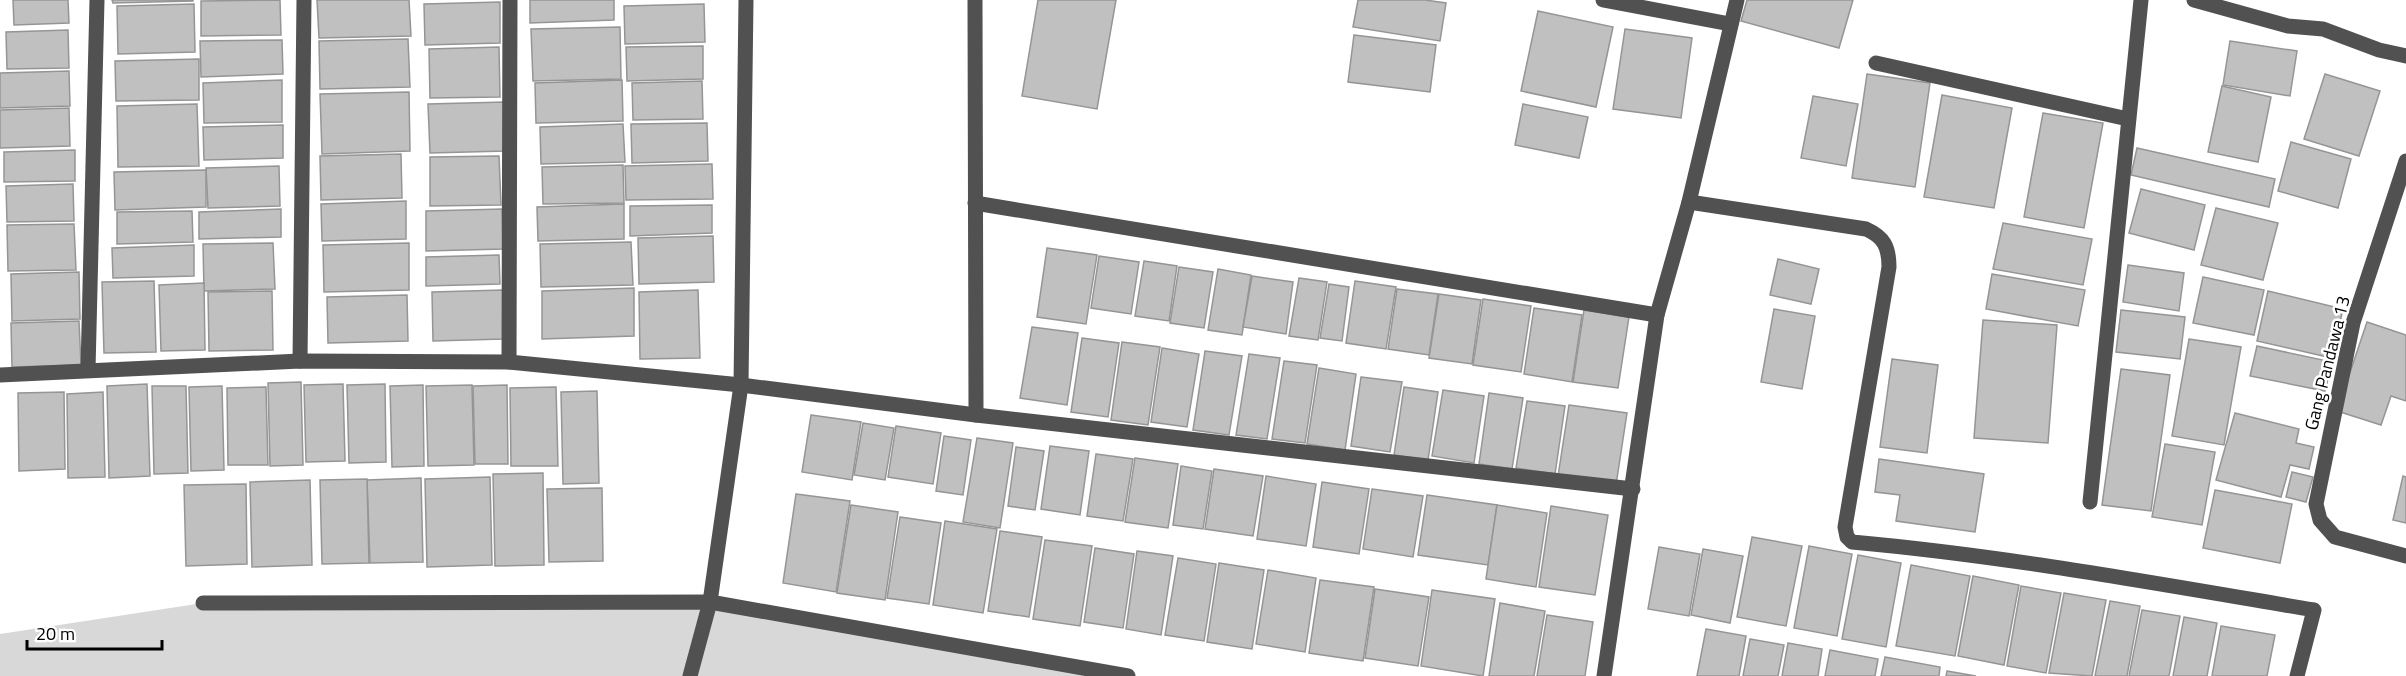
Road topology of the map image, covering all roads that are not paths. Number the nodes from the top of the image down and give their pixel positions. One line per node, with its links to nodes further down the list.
1 (97, 0): 20 (street)
2 (304, 0): 18 (street)
3 (510, 0): 19 (street)
4 (746, 0): 22 (street)
5 (975, 0): 16 (street)
6 (1603, 0): 10 (street)
7 (1737, 0): 10 (street)
8 (2141, 0): 13 (street)
9 (2204, 1): 11 (street)
10 (1730, 24): 15 (street)
11 (2406, 56)
12 (1876, 63): 13 (street)
13 (2128, 119): 25 (street)
14 (2406, 161): 26 (street, Gang Pandawa 13)
15 (1689, 202): 17 (street); 32 (street)
16 (975, 203): 17 (street); 23 (street)
17 (1657, 315): 24 (street)
18 (300, 361): 19 (street); 20 (street)
19 (508, 362): 22 (street)
20 (88, 370): 21 (street)
21 (0, 375)
22 (741, 385): 23 (street); 27 (street)
23 (976, 415): 24 (street)
24 (1633, 489): 31 (street)
25 (2090, 502)
26 (2406, 556)
27 (710, 602): 28 (street); 29 (street); 30 (street)
28 (203, 603)
29 (690, 676)
30 (1128, 676)
31 (1604, 676)
32 (2297, 676)

